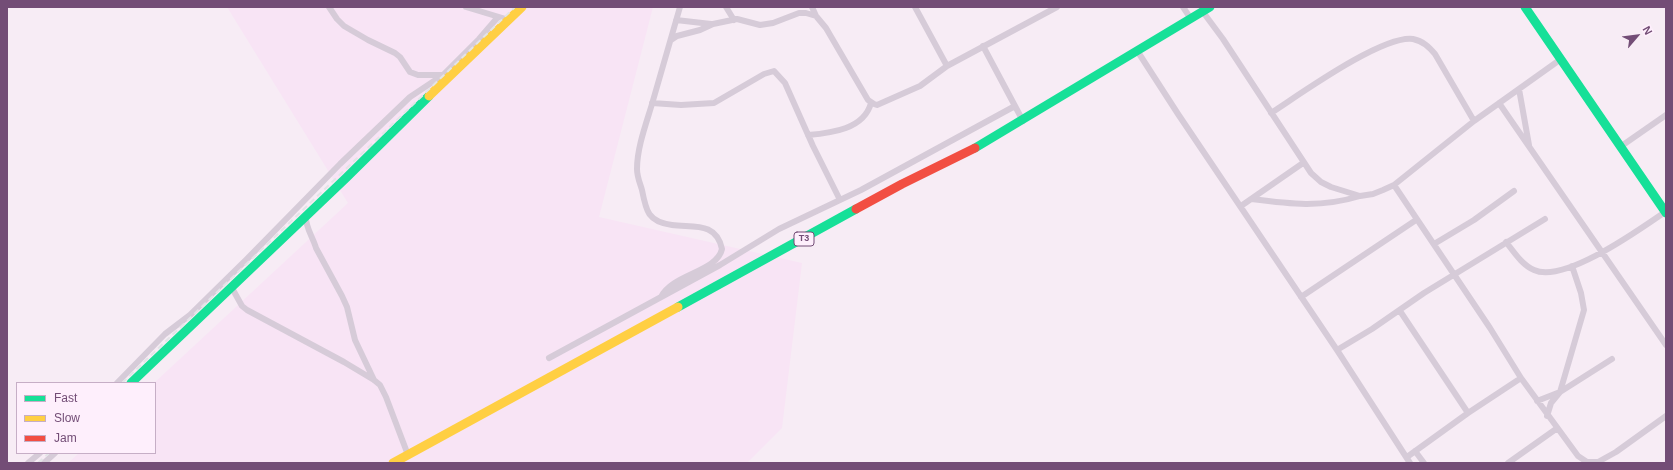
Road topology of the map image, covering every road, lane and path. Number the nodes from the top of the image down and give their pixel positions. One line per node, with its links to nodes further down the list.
1 (330, 7): 24 (street)
2 (466, 7): 13 (street)
3 (522, 7): 15 (main road)
4 (680, 7): 16 (street)
5 (726, 7): 17 (street)
6 (812, 7): 12 (street)
7 (1057, 7): 20 (street)
8 (1183, 7): 14 (street)
9 (1525, 7): 22 (main road)
10 (918, 8): 23 (street)
11 (1207, 9): 14 (main road, T3); 30 (street)
12 (816, 16): 17 (street); 27 (street)
13 (498, 17): 15 (street); 24 (street)
14 (1191, 19): 21 (main road, T3)
15 (508, 20): 45 (main road)
16 (676, 20): 18 (street); 19 (street)
17 (734, 20): 18 (street)
18 (713, 24): 19 (street)
19 (671, 40): 26 (street)
20 (983, 46): 23 (street); 29 (street)
21 (1138, 52): 32 (main road, T3); 43 (street)
22 (1561, 59): 25 (street); 36 (main road)
23 (947, 66): 27 (street)
24 (443, 75): 63 (street)
25 (1519, 89): 28 (street); 35 (street)
26 (652, 103): 34 (street); 54 (street)
27 (871, 103): 34 (street)
28 (1499, 103): 33 (street); 35 (street)
29 (1015, 106): 32 (street); 42 (street)
30 (1271, 114): 33 (street); 37 (street)
31 (1666, 115): 36 (street)
32 (1023, 121): 74 (main road, T3)
33 (1474, 121): 38 (street)
34 (808, 136): 42 (street)
35 (1529, 146): 50 (street)
36 (1620, 147): 44 (main road)
37 (1303, 163): 40 (street); 41 (street)
38 (1394, 185): 40 (street); 47 (street)
39 (1514, 191): 49 (street)
40 (1360, 196): 41 (street)
41 (1251, 199): 43 (street)
42 (840, 200): 54 (street)
43 (1241, 206): 55 (street)
44 (1666, 213): 50 (street)
45 (306, 216): 53 (main road); 62 (street)
46 (1546, 219): 48 (street)
47 (1416, 220): 49 (street); 55 (street)
48 (1506, 242): 51 (street); 52 (street)
49 (1434, 244): 52 (street)
50 (1602, 253): 51 (street); 57 (street)
51 (1572, 266): 65 (street)
52 (1455, 274): 56 (street); 61 (street)
53 (232, 288): 62 (street); 64 (main road)
54 (661, 297): 59 (street)
55 (1301, 297): 58 (street)
56 (1400, 311): 58 (street); 67 (street)
57 (1666, 345)
58 (1337, 350): 75 (street)
59 (548, 358)
60 (1612, 359): 65 (street)
61 (1521, 378): 66 (street); 67 (street)
62 (374, 380): 74 (street)
63 (118, 382)
64 (132, 382)
65 (1560, 392): 66 (street); 68 (street)
66 (1537, 401): 68 (street)
67 (1468, 413): 71 (street)
68 (1547, 416): 70 (street)
69 (1666, 416): 82 (street)
70 (1556, 429): 81 (street); 82 (street)
71 (1415, 451): 75 (street); 80 (street)
72 (39, 454): 76 (street)
73 (54, 454): 77 (street)
74 (408, 455): 78 (main road, T3)
75 (1407, 457): 79 (street)
76 (28, 463)
77 (44, 463)
78 (393, 463)
79 (1410, 463)
80 (1424, 463)
81 (1508, 463)
82 (1587, 463)

